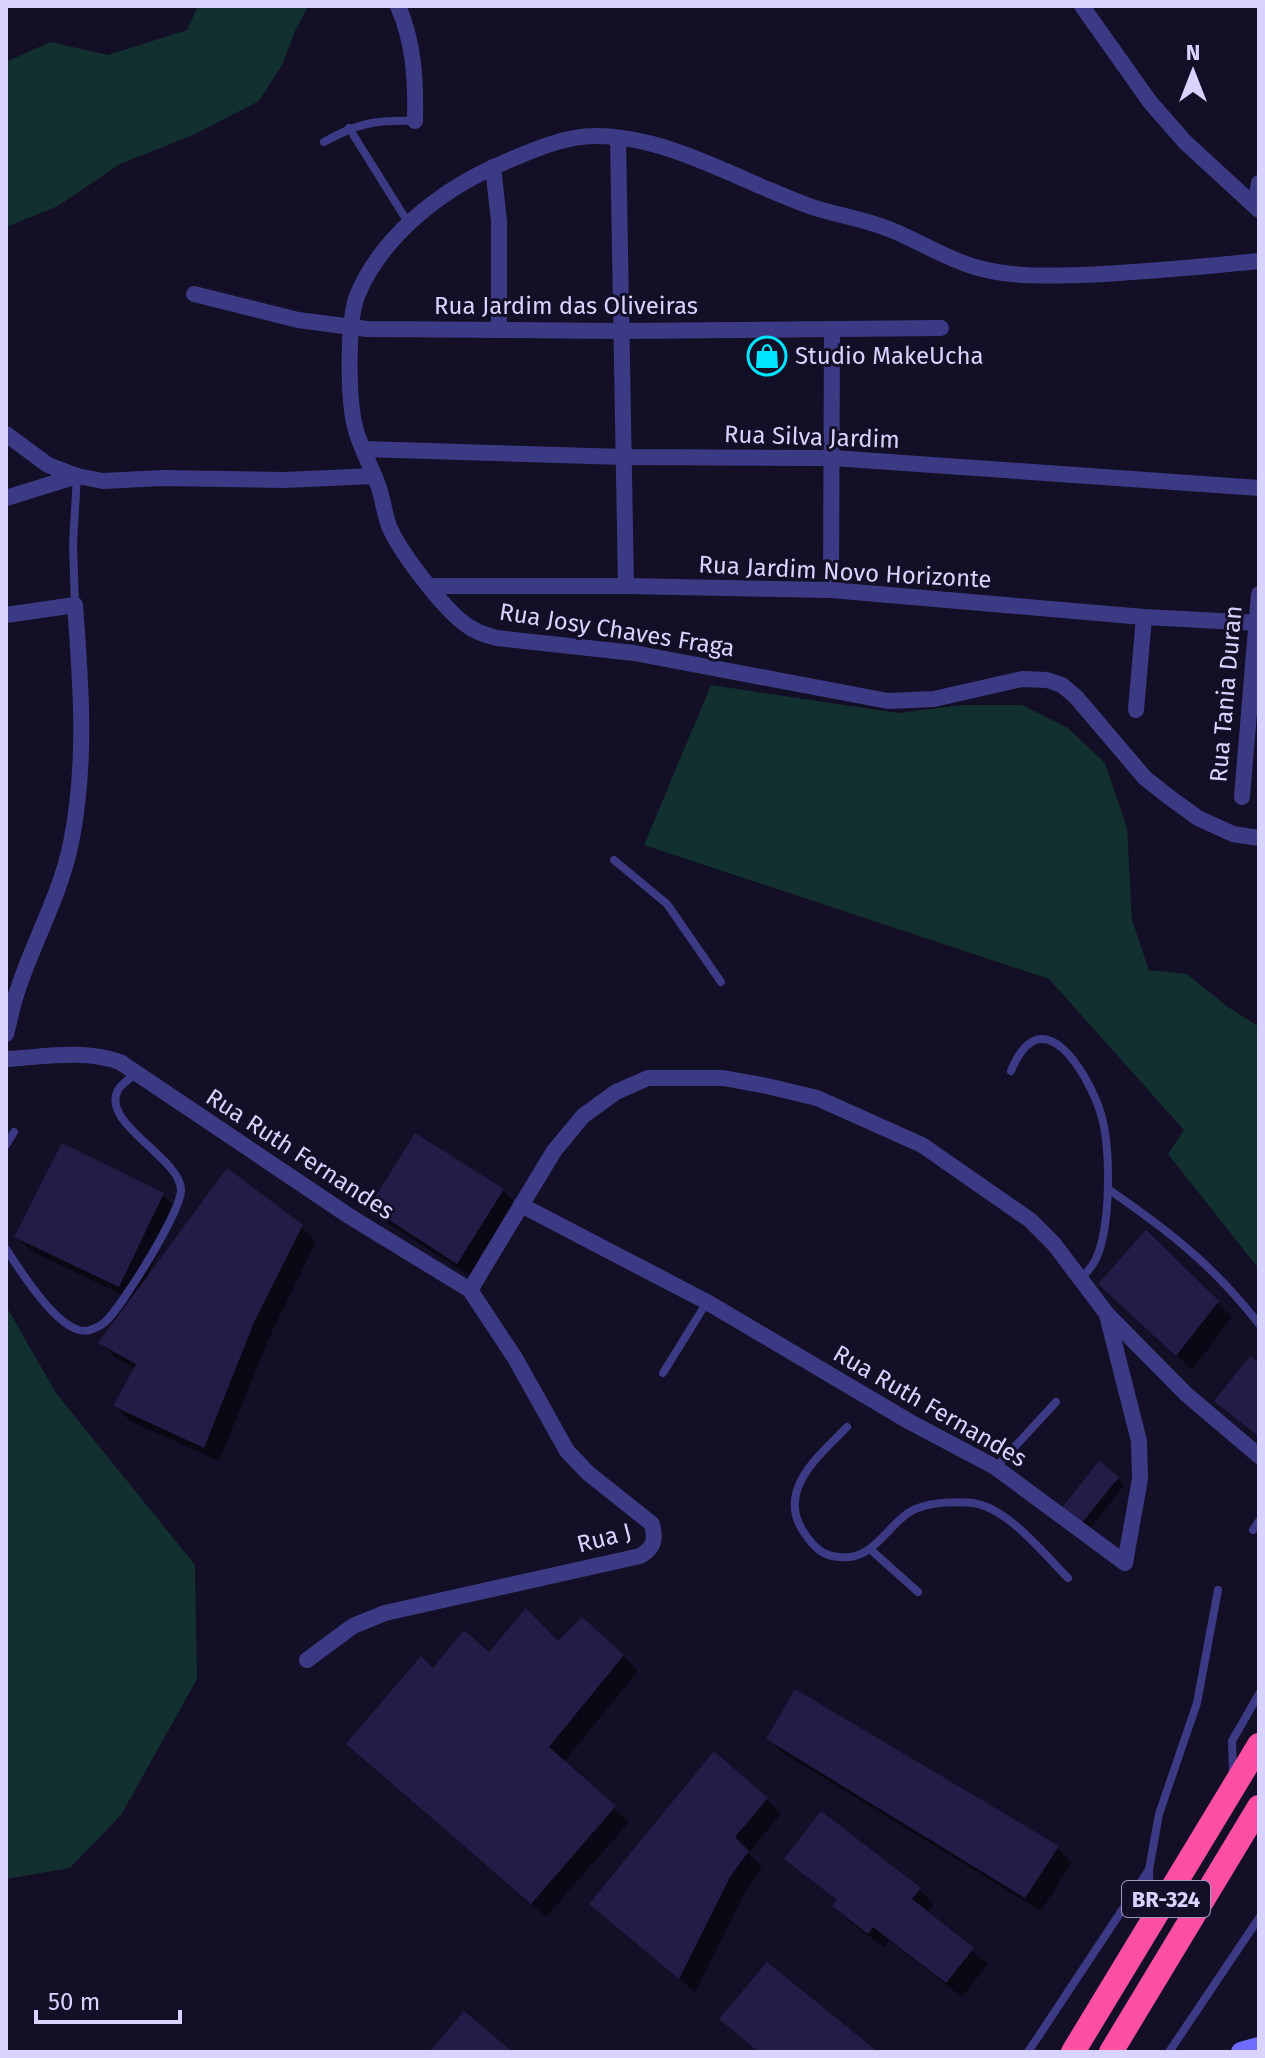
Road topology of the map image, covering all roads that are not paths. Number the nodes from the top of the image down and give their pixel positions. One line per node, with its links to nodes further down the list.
1 (398, 6): 3 (street)
2 (1082, 6): 9 (street)
3 (415, 121): 4 (lane)
4 (349, 128): 6 (lane); 10 (lane)
5 (618, 138): 7 (street, Rua Josy Chaves Fraga); 11 (street, Rua Josy Chaves Fraga); 17 (street)
6 (324, 142)
7 (493, 167): 10 (street, Rua Josy Chaves Fraga); 16 (street)
8 (1259, 183): 9 (street)
9 (1257, 208)
10 (409, 224): 13 (street, Rua Josy Chaves Fraga)
11 (1259, 261)
12 (194, 294): 13 (street, Rua Jardim das Oliveiras)
13 (351, 327): 16 (street, Rua Jardim das Oliveiras); 19 (street, Rua Josy Chaves Fraga)
14 (941, 328): 15 (street, Rua Jardim das Oliveiras)
15 (832, 329): 17 (street, Rua Jardim das Oliveiras); 21 (street)
16 (499, 330): 17 (street, Rua Jardim das Oliveiras)
17 (622, 331): 20 (street)
18 (6, 434): 22 (street)
19 (363, 449): 20 (street, Rua Silva Jardim); 23 (street, Rua Josy Chaves Fraga)
20 (624, 457): 21 (street, Rua Silva Jardim); 27 (street)
21 (833, 458): 24 (street, Rua Silva Jardim); 28 (street)
22 (77, 476): 23 (street); 25 (street); 30 (lane)
23 (374, 476): 26 (street, Rua Josy Chaves Fraga)
24 (1259, 488)
25 (6, 498)
26 (430, 586): 27 (street, Rua Jardim Novo Horizonte); 36 (street, Rua Josy Chaves Fraga)
27 (626, 586): 28 (street, Rua Jardim Novo Horizonte)
28 (831, 590): 32 (street, Rua Jardim Novo Horizonte)
29 (1259, 594): 33 (street, Rua Tania Duran)
30 (75, 605): 31 (street); 39 (street)
31 (6, 615)
32 (1144, 617): 33 (street, Rua Jardim Novo Horizonte); 34 (street)
33 (1258, 623): 35 (street, Rua Tania Duran)
34 (1136, 710)
35 (1242, 797)
36 (1259, 838)
37 (614, 860): 38 (lane)
38 (721, 982)
39 (6, 1034)
40 (6, 1059): 42 (street, Rua Ruth Fernandes)
41 (1011, 1071): 45 (lane)
42 (136, 1073): 47 (lane); 49 (street, Rua Ruth Fernandes)
43 (14, 1132): 44 (lane)
44 (6, 1145)
45 (1108, 1189): 48 (lane); 52 (lane)
46 (521, 1205): 48 (street, Rua Ruth Fernandes); 49 (street, Rua Ruth Fernandes); 50 (street, Rua Ruth Fernandes)
47 (6, 1249)
48 (1081, 1279): 51 (street, Rua Ruth Fernandes)
49 (470, 1290): 64 (street, Rua J)
50 (707, 1302): 53 (lane); 57 (street, Rua Ruth Fernandes)
51 (1107, 1314): 56 (street, Rua Ruth Fernandes); 57 (street, Rua Ruth Fernandes)
52 (1259, 1324)
53 (663, 1373)
54 (1056, 1402): 57 (lane)
55 (847, 1427): 60 (lane)
56 (1259, 1456)
57 (995, 1467)
58 (1259, 1521): 59 (lane)
59 (1253, 1530)
60 (871, 1550): 61 (lane); 63 (lane)
61 (1068, 1578)
62 (1218, 1590): 69 (lane)
63 (918, 1592)
64 (307, 1660)
65 (1259, 1694): 67 (lane)
66 (1259, 1745): 67 (highway, BR-324)
67 (1234, 1787): 71 (highway, BR-324)
68 (1259, 1807): 75 (highway, BR-324)
69 (1149, 1870): 71 (lane); 73 (lane)
70 (1259, 1918): 76 (lane)
71 (1150, 1924): 74 (highway, BR-324)
72 (1259, 2047): 77 (main road)
73 (1028, 2052)
74 (1073, 2052)
75 (1111, 2052)
76 (1169, 2052)
77 (1241, 2052)

